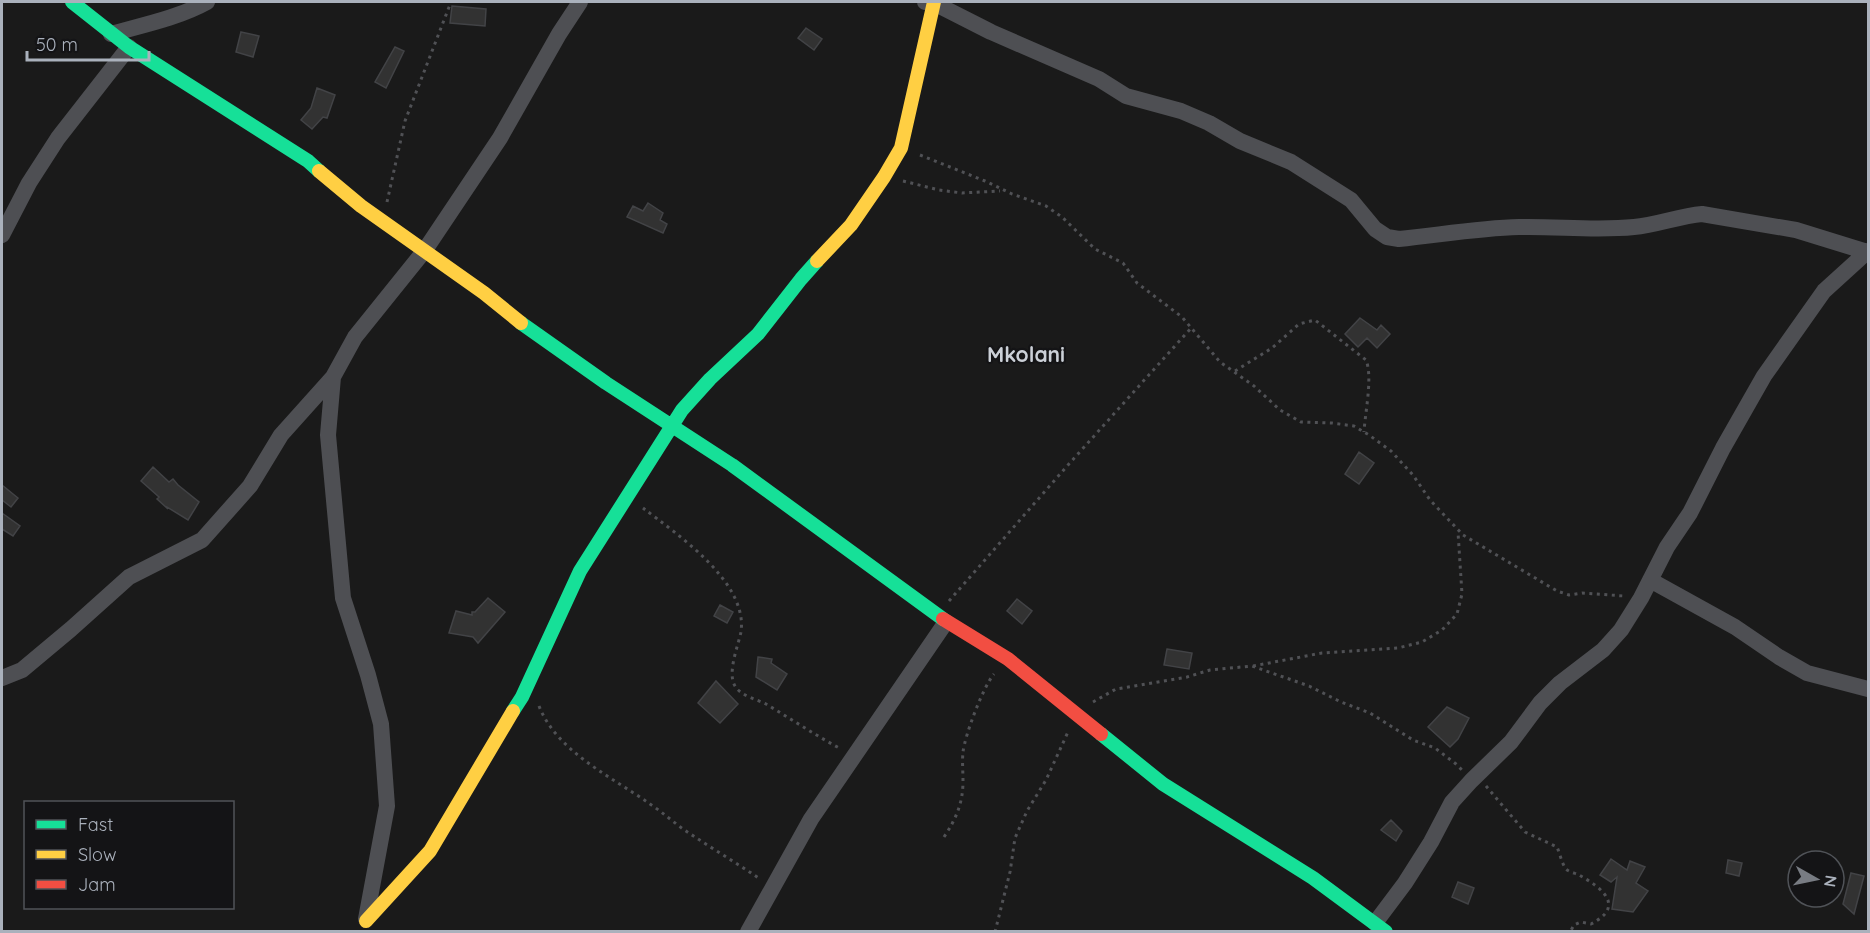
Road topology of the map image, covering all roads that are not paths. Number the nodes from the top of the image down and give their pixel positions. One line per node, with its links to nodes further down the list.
1 (72, 2): 5 (street)
2 (207, 2): 5 (street)
3 (580, 2): 8 (street)
4 (931, 2): 9 (street); 11 (street)
5 (111, 34): 6 (street)
6 (129, 47): 7 (street); 8 (street)
7 (2, 235)
8 (425, 250): 10 (street); 11 (street)
9 (1868, 252): 12 (street)
10 (333, 377): 14 (street); 16 (street)
11 (672, 426): 13 (street); 16 (street)
12 (1650, 580): 15 (street); 17 (street)
13 (941, 619): 17 (street); 18 (street)
14 (2, 678)
15 (1869, 688)
16 (364, 926)
17 (1381, 927)
18 (748, 932)

